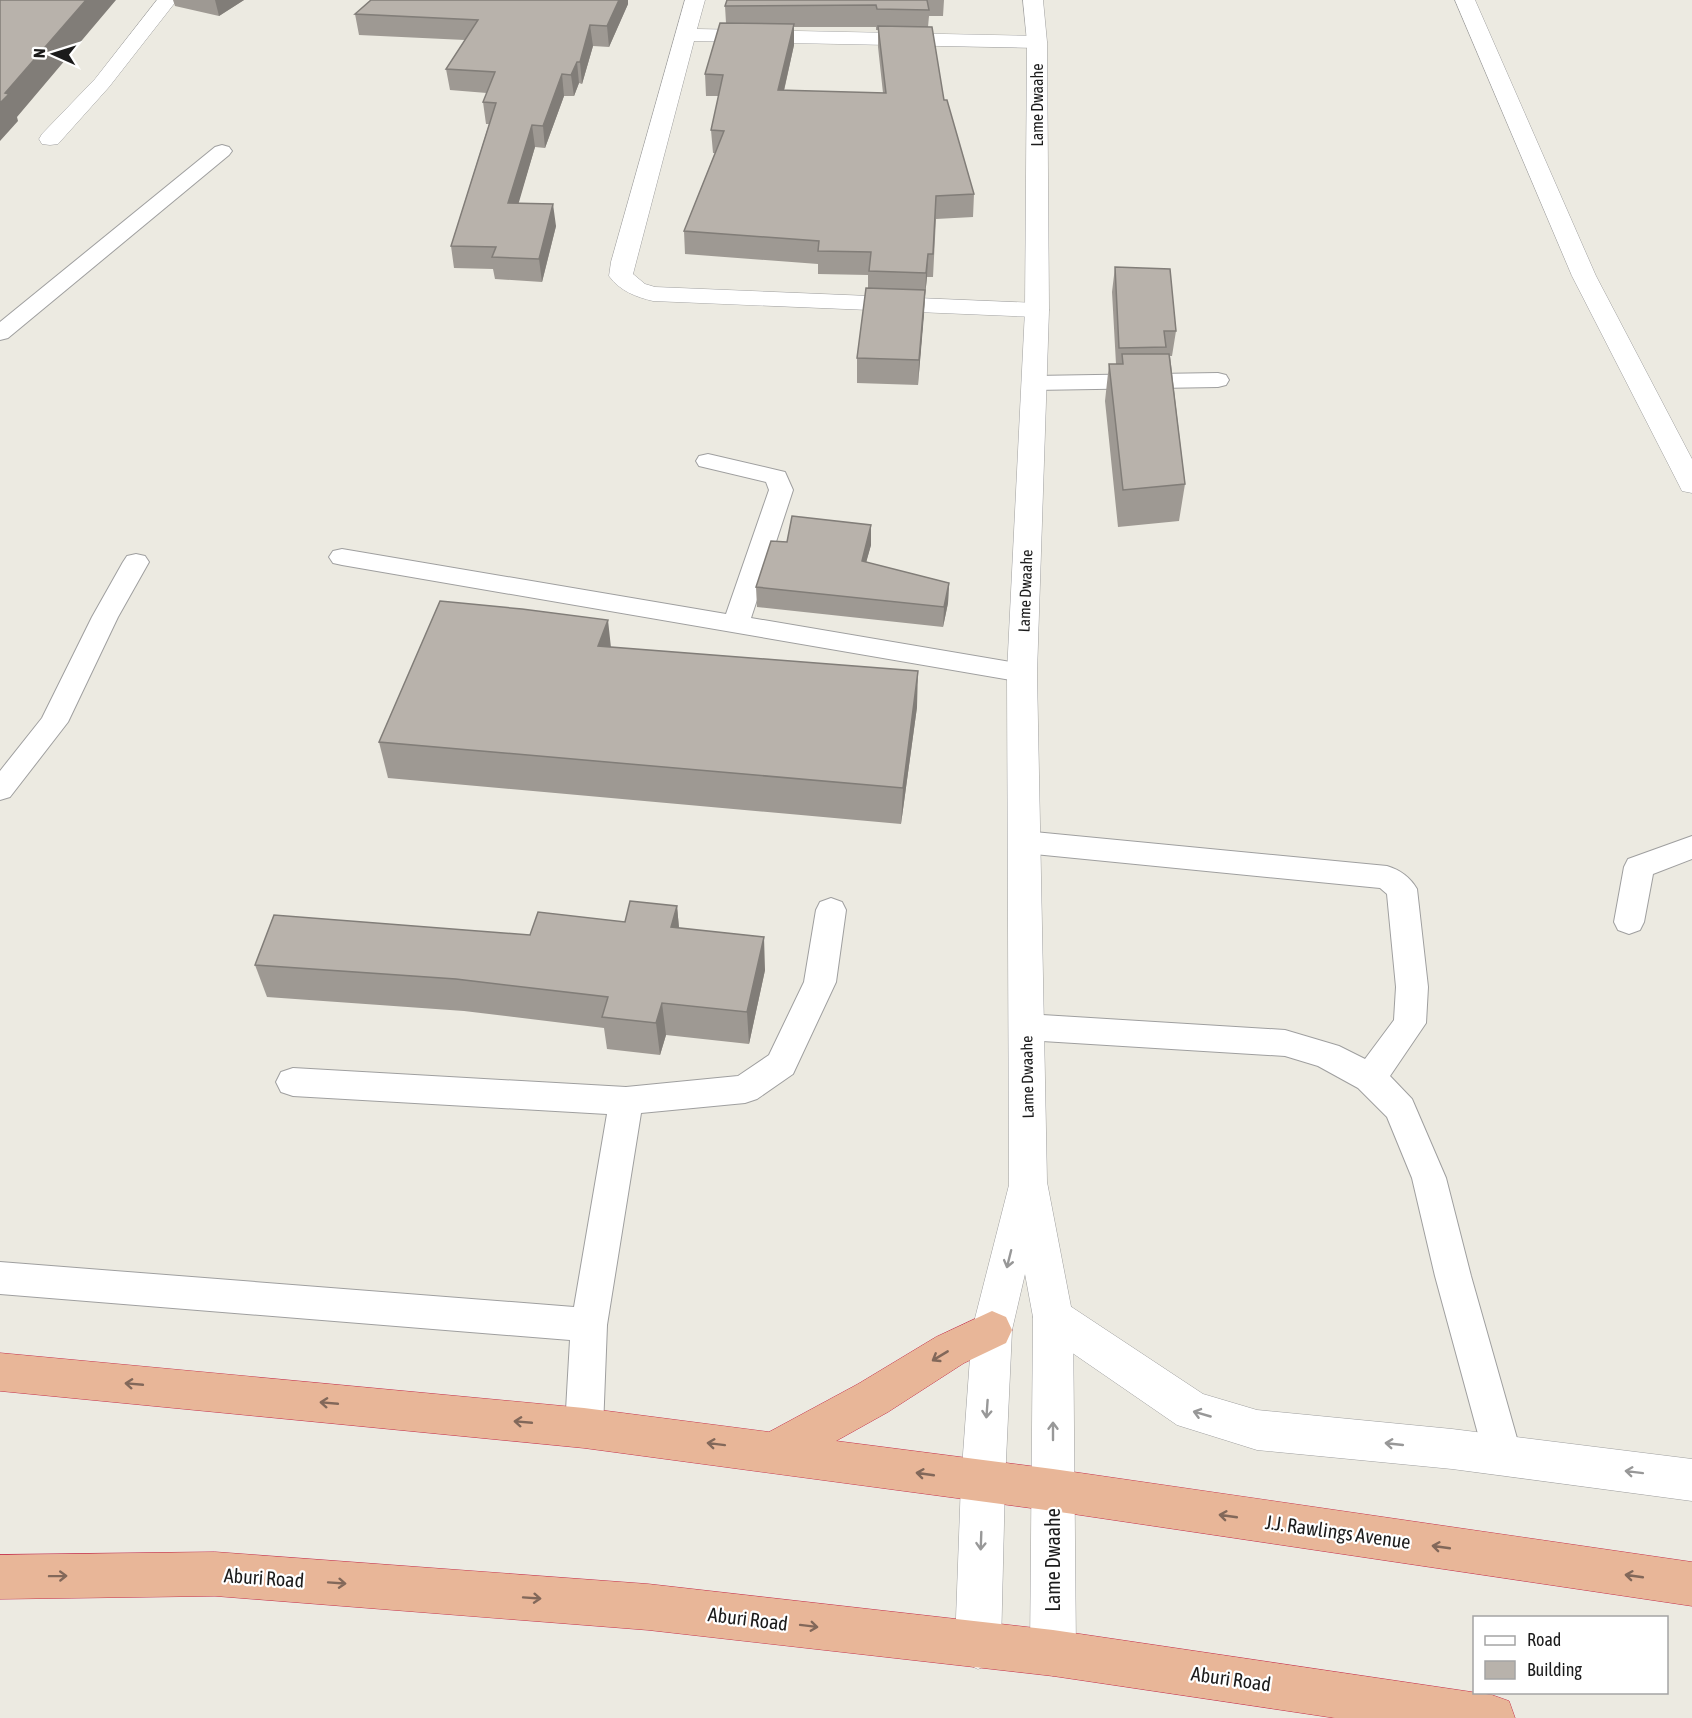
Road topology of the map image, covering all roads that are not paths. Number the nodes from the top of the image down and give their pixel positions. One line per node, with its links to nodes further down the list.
1 (167, 0): 7 (street)
2 (695, 0): 5 (street)
3 (1033, 0): 6 (street, Lame Dwaahe)
4 (1465, 0): 14 (street)
5 (687, 35): 6 (street); 9 (street)
6 (1036, 42): 9 (street, Lame Dwaahe)
7 (50, 139)
8 (222, 151): 10 (lane)
9 (1037, 310): 12 (street, Lame Dwaahe)
10 (0, 333)
11 (1218, 380): 12 (lane)
12 (1034, 383): 18 (street, Lame Dwaahe)
13 (708, 461): 17 (lane)
14 (1692, 484)
15 (342, 557): 17 (lane)
16 (136, 562): 19 (lane)
17 (736, 624): 18 (lane)
18 (1022, 672): 20 (street, Lame Dwaahe)
19 (0, 790)
20 (1024, 842): 24 (street, Lame Dwaahe); 25 (lane)
21 (1692, 847): 23 (lane)
22 (831, 910): 27 (lane)
23 (1629, 922)
24 (1026, 1027): 25 (lane); 28 (street, Lame Dwaahe)
25 (1370, 1078): 36 (lane)
26 (293, 1082): 27 (lane)
27 (626, 1101): 31 (lane)
28 (1028, 1182): 30 (street, Lame Dwaahe); 32 (street, Lame Dwaahe, one-way to 32)
29 (0, 1278): 31 (lane)
30 (1053, 1317): 36 (street, one-way to 30); 39 (street, Lame Dwaahe, one-way to 30)
31 (590, 1326): 34 (lane)
32 (992, 1330): 35 (highway, one-way to 35); 38 (street, Lame Dwaahe, one-way to 38)
33 (0, 1372): 34 (highway, J.J. Rawlings Avenue, one-way to 33)
34 (584, 1428): 35 (highway, J.J. Rawlings Avenue, one-way to 34)
35 (774, 1452): 38 (highway, J.J. Rawlings Avenue, one-way to 35)
36 (1503, 1456): 37 (street, one-way to 36)
37 (1692, 1480)
38 (983, 1482): 39 (highway, J.J. Rawlings Avenue); 42 (street, Lame Dwaahe, one-way to 42)
39 (1053, 1490): 41 (highway, J.J. Rawlings Avenue, one-way to 39); 43 (street, Lame Dwaahe)
40 (0, 1577): 42 (highway, Aburi Road, one-way to 42)
41 (1692, 1584)
42 (978, 1646): 43 (highway, Aburi Road)
43 (1053, 1653): 44 (highway, Aburi Road)
44 (1492, 1718)

